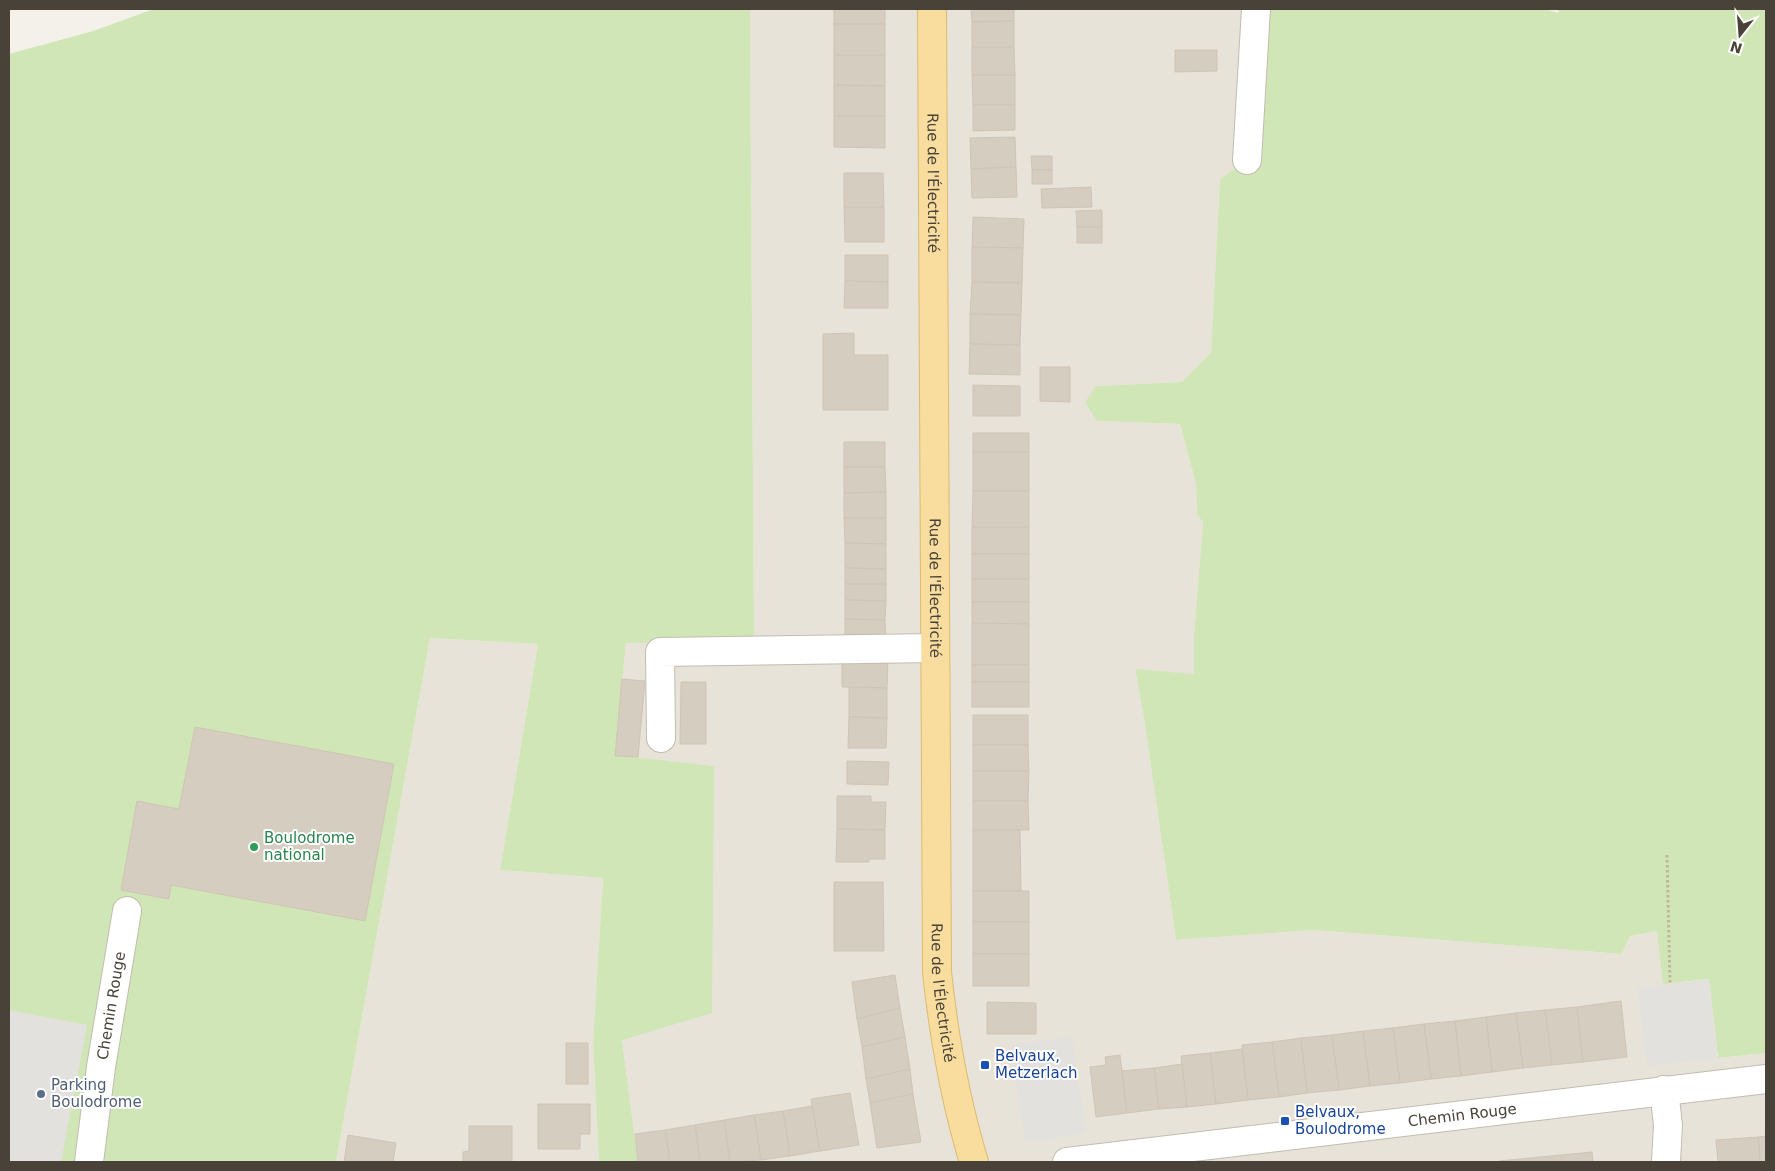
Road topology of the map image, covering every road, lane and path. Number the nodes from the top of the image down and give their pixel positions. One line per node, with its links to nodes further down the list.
1 (932, 9): 4 (main road, Rue de l'Électricité)
2 (1256, 9): 3 (street)
3 (1247, 160)
4 (935, 648): 5 (street); 12 (main road, Rue de l'Électricité)
5 (661, 738)
6 (1666, 855): 8 (path)
7 (127, 911): 11 (street, Chemin Rouge)
8 (1670, 983)
9 (1766, 1079): 10 (street, Chemin Rouge)
10 (1664, 1090): 13 (street, Chemin Rouge); 14 (street)
11 (89, 1162)
12 (974, 1162)
13 (1067, 1162)
14 (1666, 1162)

